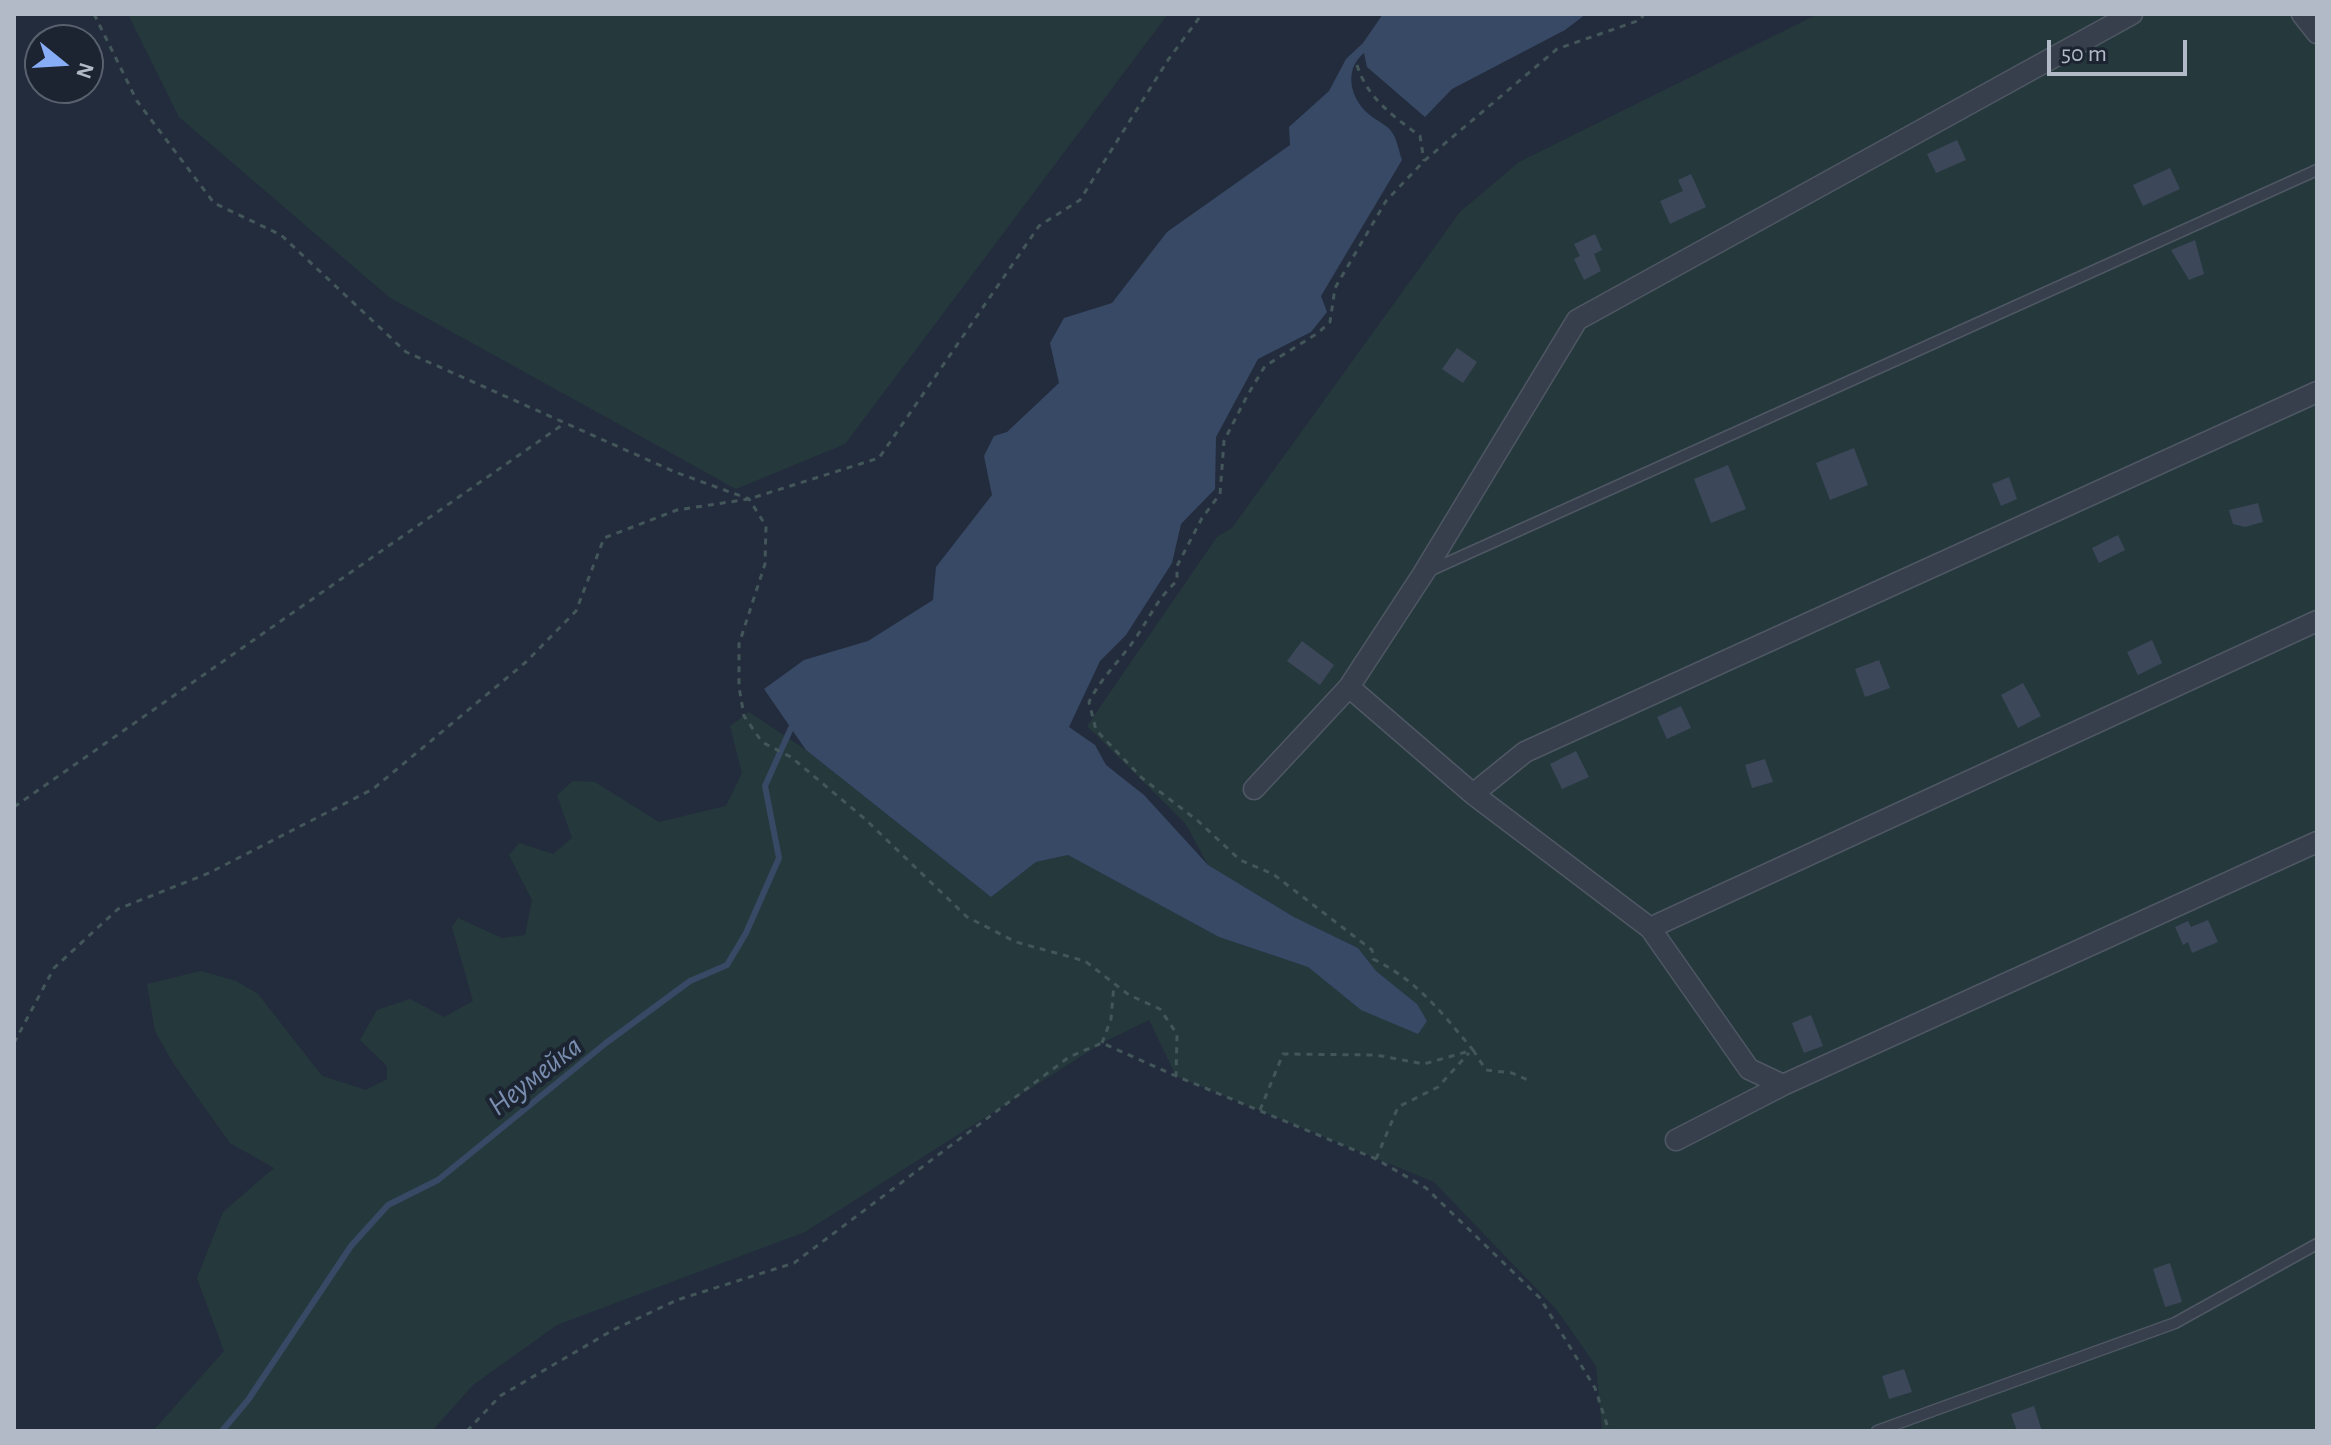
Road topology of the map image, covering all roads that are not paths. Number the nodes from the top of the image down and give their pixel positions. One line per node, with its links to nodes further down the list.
1 (2132, 14): 6 (street)
2 (2302, 14): 3 (street)
3 (2317, 33)
4 (2317, 170): 6 (lane)
5 (2317, 392): 10 (street)
6 (1423, 574): 8 (street)
7 (2317, 621): 12 (street)
8 (1349, 687): 9 (street); 10 (street)
9 (1254, 789)
10 (1473, 794): 12 (street)
11 (2317, 842): 13 (street)
12 (1650, 928): 13 (street)
13 (1783, 1085): 14 (street)
14 (1676, 1140)
15 (2317, 1244): 16 (lane)
16 (1877, 1431)

